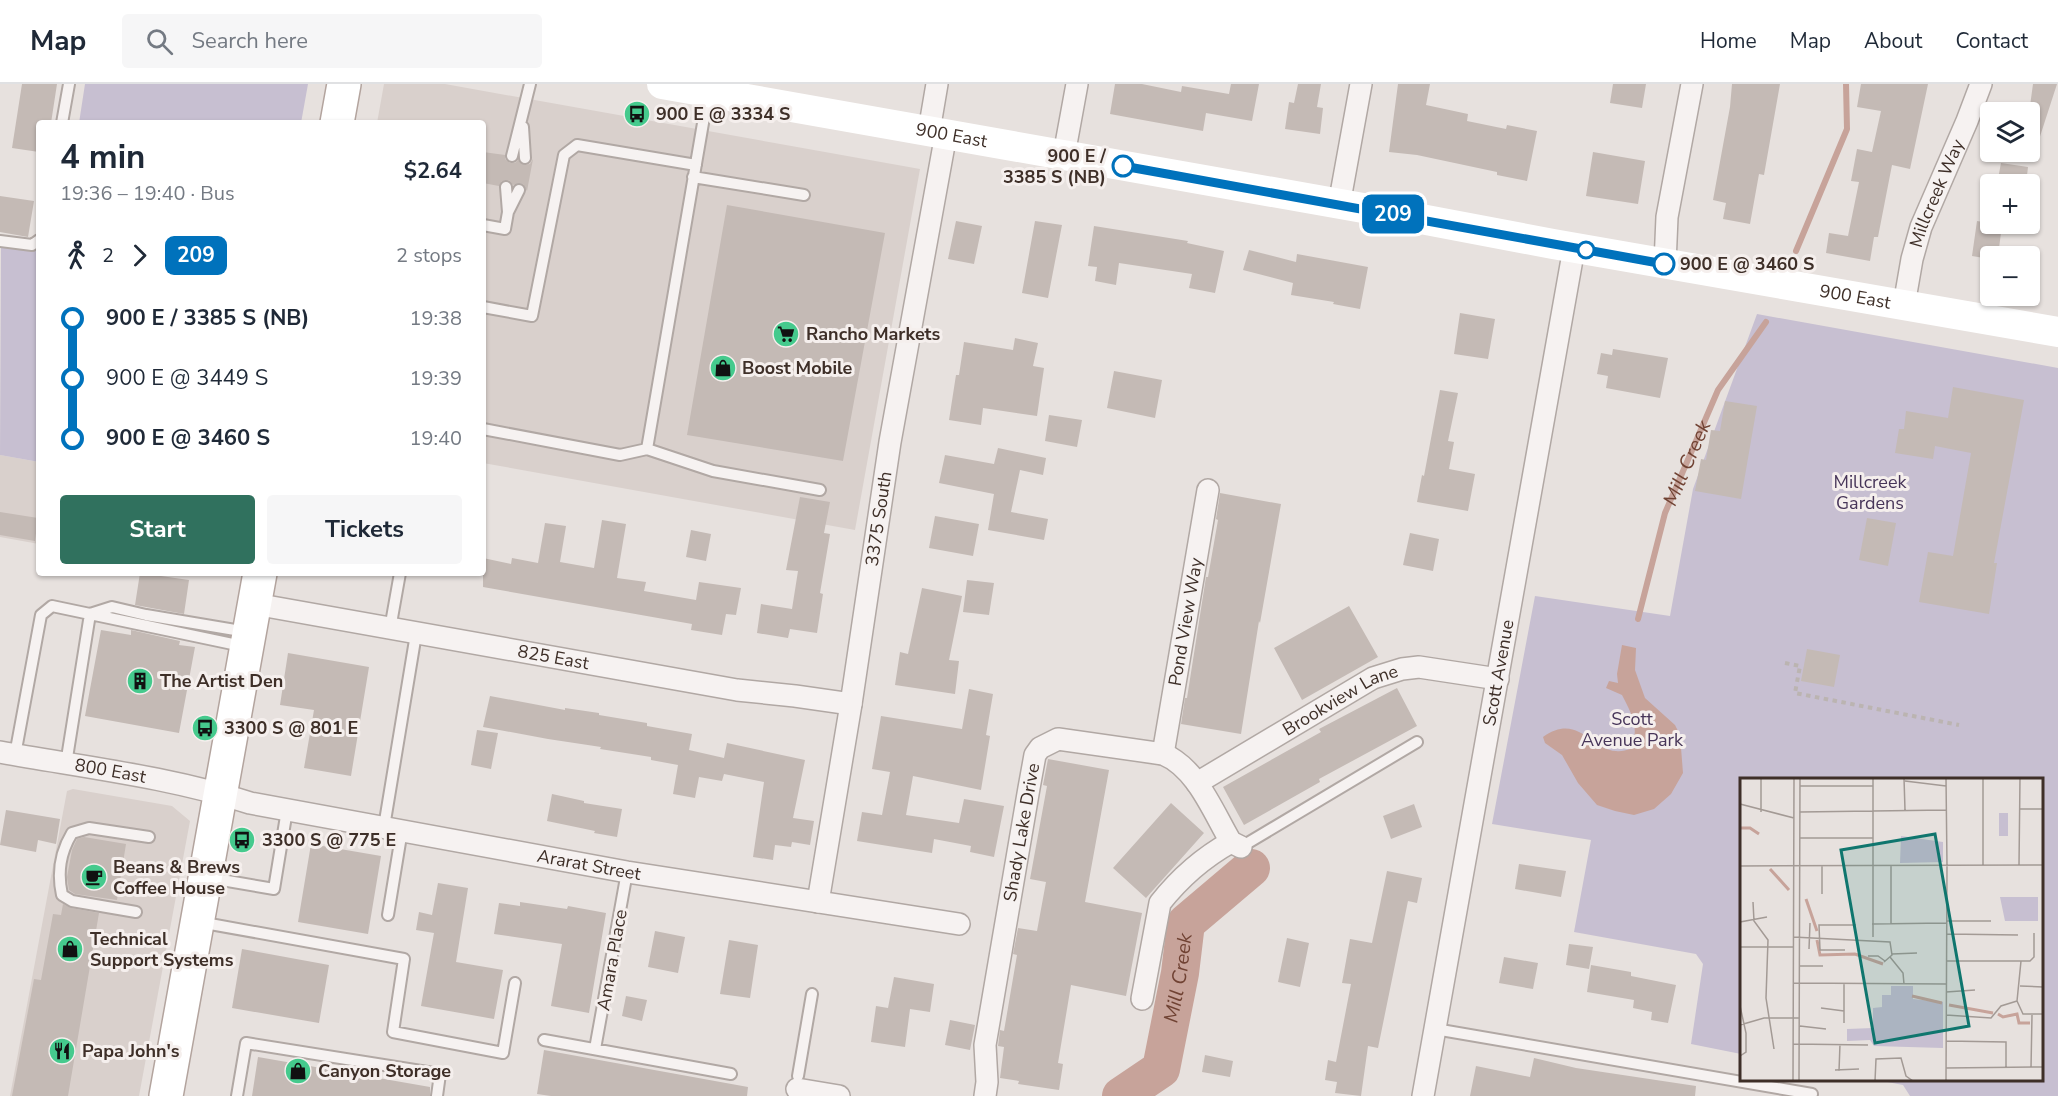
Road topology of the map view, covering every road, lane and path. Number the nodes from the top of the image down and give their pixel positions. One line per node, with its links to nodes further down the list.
1 (69, 84): 12 (lane)
2 (344, 84): 13 (main road)
3 (530, 84): 11 (lane)
4 (662, 84): 10 (main road, 900 East)
5 (937, 84): 14 (street, 3375 South)
6 (1077, 84): 15 (street)
7 (1361, 84): 23 (street)
8 (1692, 84): 29 (street)
9 (1981, 84): 30 (street, Millcreek Way)
10 (709, 88): 14 (main road, 900 East); 18 (lane)
11 (523, 117): 16 (lane); 17 (lane)
12 (63, 120)
13 (338, 120)
14 (938, 133): 15 (main road, 900 East); 44 (street, 3375 South)
15 (1064, 155): 23 (main road, 900 East)
16 (512, 156)
17 (525, 158)
18 (696, 165): 19 (lane); 31 (lane)
19 (693, 177): 22 (lane); 34 (lane)
20 (506, 187): 24 (lane)
21 (519, 190): 24 (lane)
22 (804, 195)
23 (1339, 205): 28 (main road, 900 East)
24 (508, 212): 25 (lane)
25 (486, 226)
26 (0, 241): 27 (lane)
27 (36, 242)
28 (1574, 248): 29 (main road, 900 East); 43 (street, Scott Avenue)
29 (1665, 264): 30 (main road, 900 East)
30 (1904, 305): 32 (main road, 900 East)
31 (486, 308)
32 (2058, 332)
33 (486, 430): 34 (lane)
34 (647, 449): 35 (lane)
35 (820, 490)
36 (1208, 490): 48 (street, Pond View Way)
37 (399, 576): 40 (lane)
38 (90, 614): 39 (lane); 47 (lane); 49 (lane)
39 (253, 614): 40 (street, 825 East); 51 (main road)
40 (390, 629): 41 (street, 825 East)
41 (416, 634): 44 (street, 825 East); 53 (lane)
42 (1785, 663): 45 (path)
43 (1498, 679): 50 (street, Brookview Lane); 66 (street, Scott Avenue)
44 (851, 704): 58 (street, 3375 South)
45 (1959, 724)
46 (1417, 742): 55 (lane)
47 (8, 754): 49 (street, 800 East)
48 (1163, 754): 50 (street, Shady Lake Drive); 75 (street, Shady Lake Drive)
49 (66, 764): 51 (street, 800 East)
50 (1197, 783): 55 (street, Shady Lake Drive)
51 (221, 794): 52 (street, Ararat Street); 57 (main road)
52 (287, 810): 53 (street, Ararat Street); 57 (lane)
53 (393, 829): 56 (street, Ararat Street); 60 (lane)
54 (149, 837): 59 (lane)
55 (1236, 844): 65 (street)
56 (627, 872): 58 (street, Ararat Street); 68 (lane, Amara Place)
57 (207, 877): 61 (main road)
58 (818, 902): 62 (street, Ararat Street)
59 (136, 912)
60 (388, 915)
61 (199, 922): 63 (lane); 71 (main road)
62 (959, 924)
63 (515, 983)
64 (812, 994): 70 (lane)
65 (1142, 999)
66 (1435, 1029): 76 (street, Scott Avenue); 77 (lane)
67 (544, 1040): 68 (lane)
68 (596, 1049): 69 (lane)
69 (731, 1074)
70 (794, 1087): 74 (street)
71 (166, 1096)
72 (237, 1096): 73 (lane)
73 (436, 1096)
74 (838, 1096)
75 (985, 1096)
76 (1423, 1096)
77 (1811, 1096)

